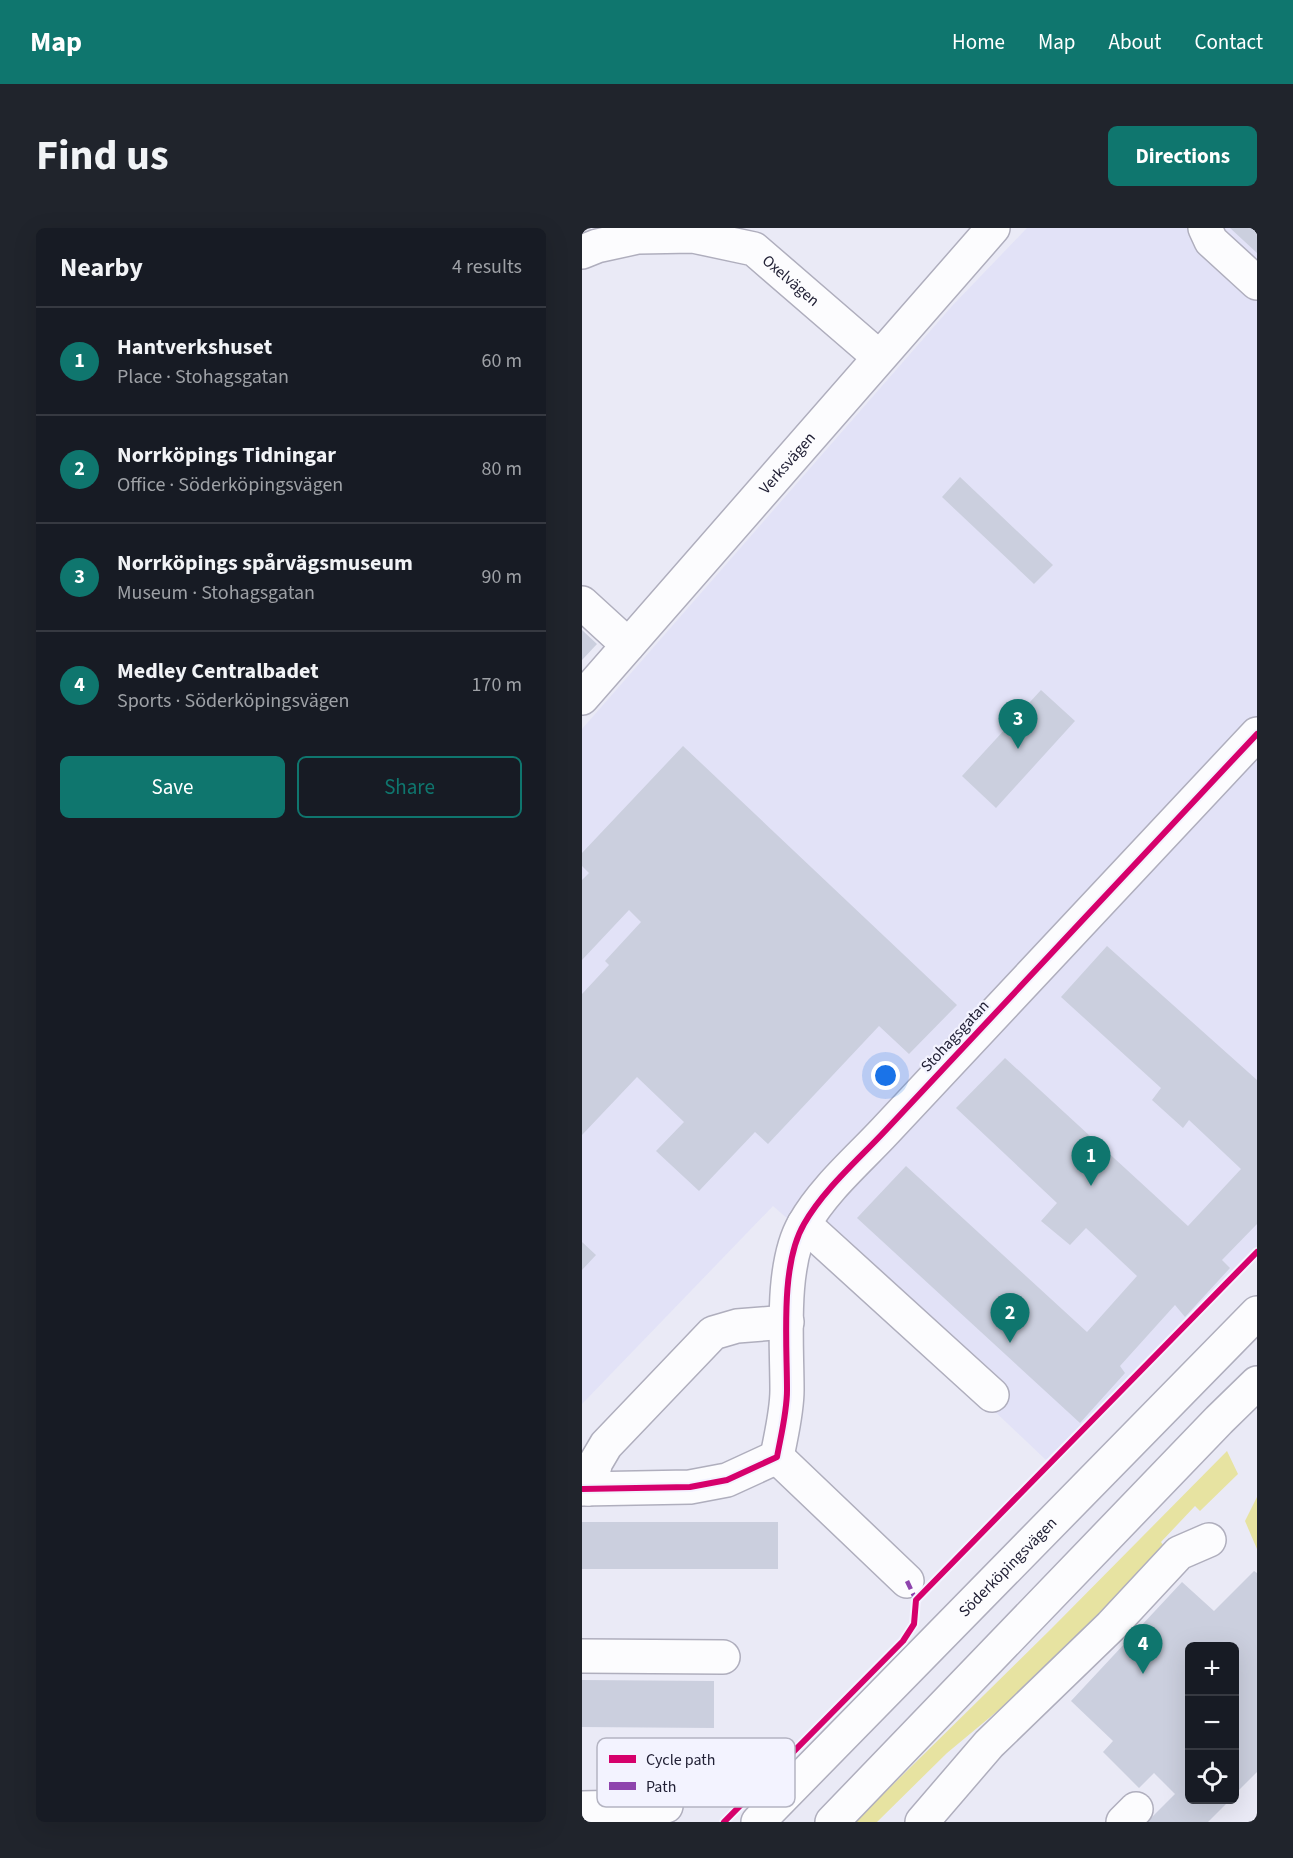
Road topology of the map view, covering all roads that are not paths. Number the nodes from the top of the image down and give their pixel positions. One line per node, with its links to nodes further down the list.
1 (993, 228): 5 (street, Verksvägen)
2 (1205, 228): 4 (street)
3 (589, 242): 5 (street, Oxelvägen)
4 (1257, 283)
5 (879, 357): 7 (street, Verksvägen)
6 (582, 603): 7 (street)
7 (628, 645): 8 (street, Verksvägen)
8 (582, 698)
9 (1257, 734): 10 (street, Stohagsgatan)
10 (804, 1224): 12 (street, Stohagsgatan); 14 (street)
11 (1257, 1313): 21 (street, Söderköpingsvägen)
12 (787, 1322): 15 (street, Stohagsgatan); 16 (street)
13 (1257, 1383): 26 (street)
14 (992, 1395)
15 (777, 1457): 16 (street); 18 (street)
16 (585, 1489)
17 (1209, 1540): 27 (street)
18 (907, 1581)
19 (582, 1656): 20 (street)
20 (723, 1657)
21 (795, 1784)
22 (624, 1807): 24 (street)
23 (773, 1807): 25 (street, Söderköpingsvägen)
24 (582, 1808)
25 (758, 1822)
26 (832, 1822)
27 (922, 1822)

